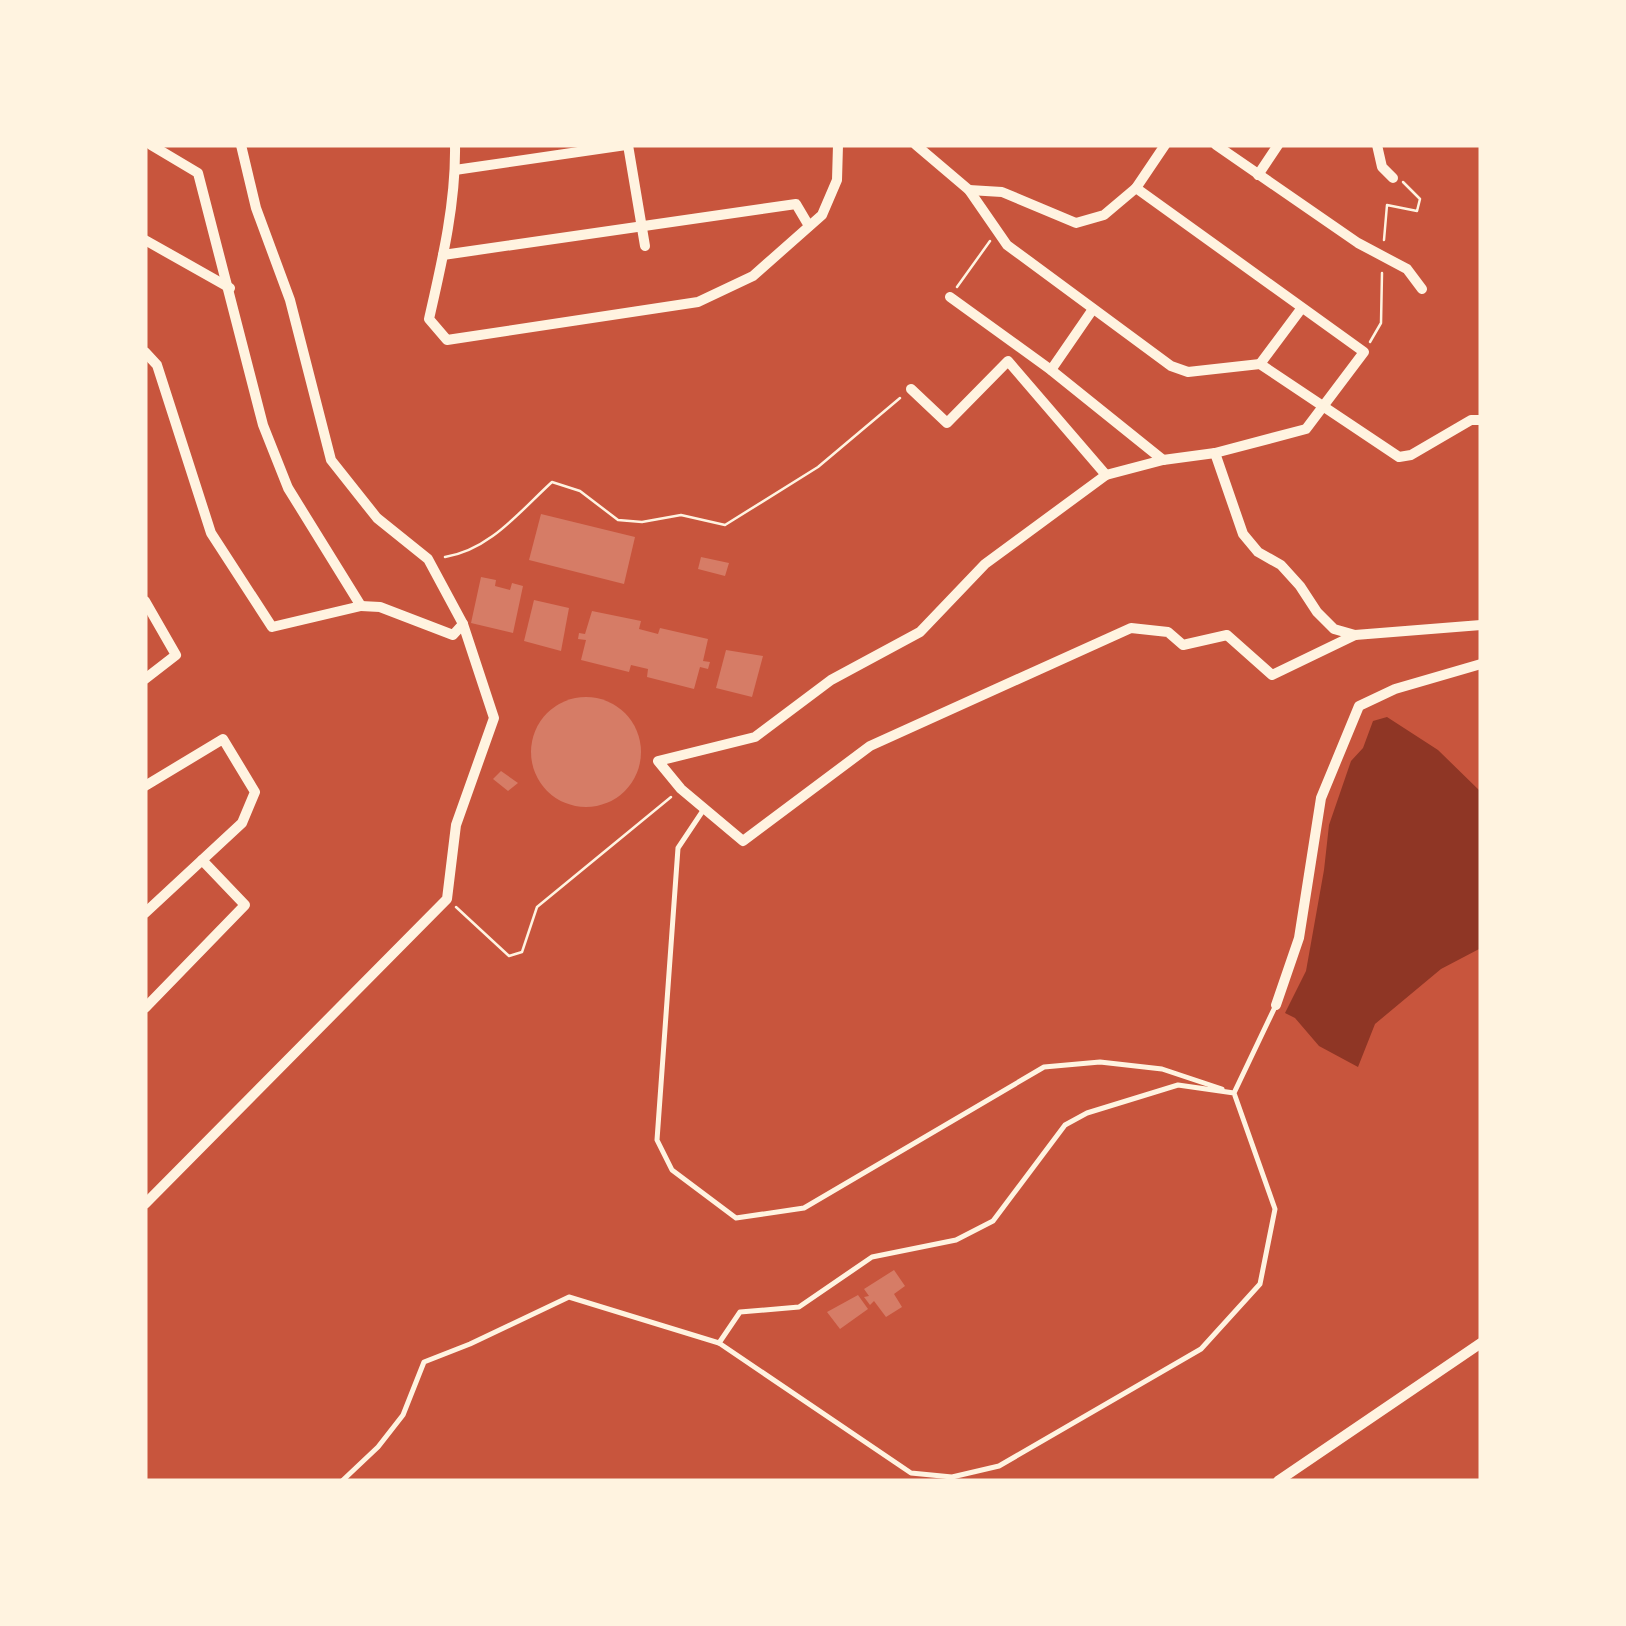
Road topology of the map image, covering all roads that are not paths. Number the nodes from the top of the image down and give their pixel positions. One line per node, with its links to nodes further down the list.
1 (151, 145): 21 (street)
2 (241, 145): 36 (street)
3 (455, 145): 11 (street)
4 (627, 145): 11 (street); 16 (street)
5 (838, 145): 17 (street)
6 (916, 145): 15 (street)
7 (1165, 145): 14 (street)
8 (1216, 145): 12 (street)
9 (1278, 145): 12 (street)
10 (1377, 145): 13 (street)
11 (456, 170): 20 (street)
12 (1258, 174): 22 (street)
13 (1393, 178)
14 (1136, 188): 15 (street); 25 (street)
15 (969, 190): 24 (street)
16 (640, 225): 17 (street); 19 (street); 20 (street)
17 (809, 226): 20 (street)
18 (145, 240): 21 (street)
19 (645, 246)
20 (443, 255)
21 (230, 288): 35 (street)
22 (1422, 288)
23 (950, 297): 28 (street)
24 (1093, 308): 27 (street); 28 (street)
25 (1300, 309): 27 (street); 31 (street)
26 (145, 352): 35 (street)
27 (1260, 364): 30 (street)
28 (1051, 370): 32 (street)
29 (911, 389): 33 (street)
30 (1481, 420)
31 (1215, 453): 32 (street); 38 (street)
32 (1163, 460): 33 (street)
33 (1106, 475): 42 (street)
34 (145, 601): 40 (street)
35 (361, 606): 36 (street)
36 (464, 624): 48 (street)
37 (1481, 626): 38 (street)
38 (1355, 636): 42 (street)
39 (1481, 664): 45 (street)
40 (145, 679)
41 (145, 786): 43 (street)
42 (704, 809): 47 (lane)
43 (202, 860): 44 (street); 46 (street)
44 (145, 913)
45 (1276, 1004): 47 (lane)
46 (145, 1008)
47 (1234, 1093): 49 (lane); 49 (lane)
48 (145, 1204)
49 (718, 1343): 51 (lane)
50 (1481, 1343): 52 (street)
51 (342, 1481)
52 (1278, 1481)

